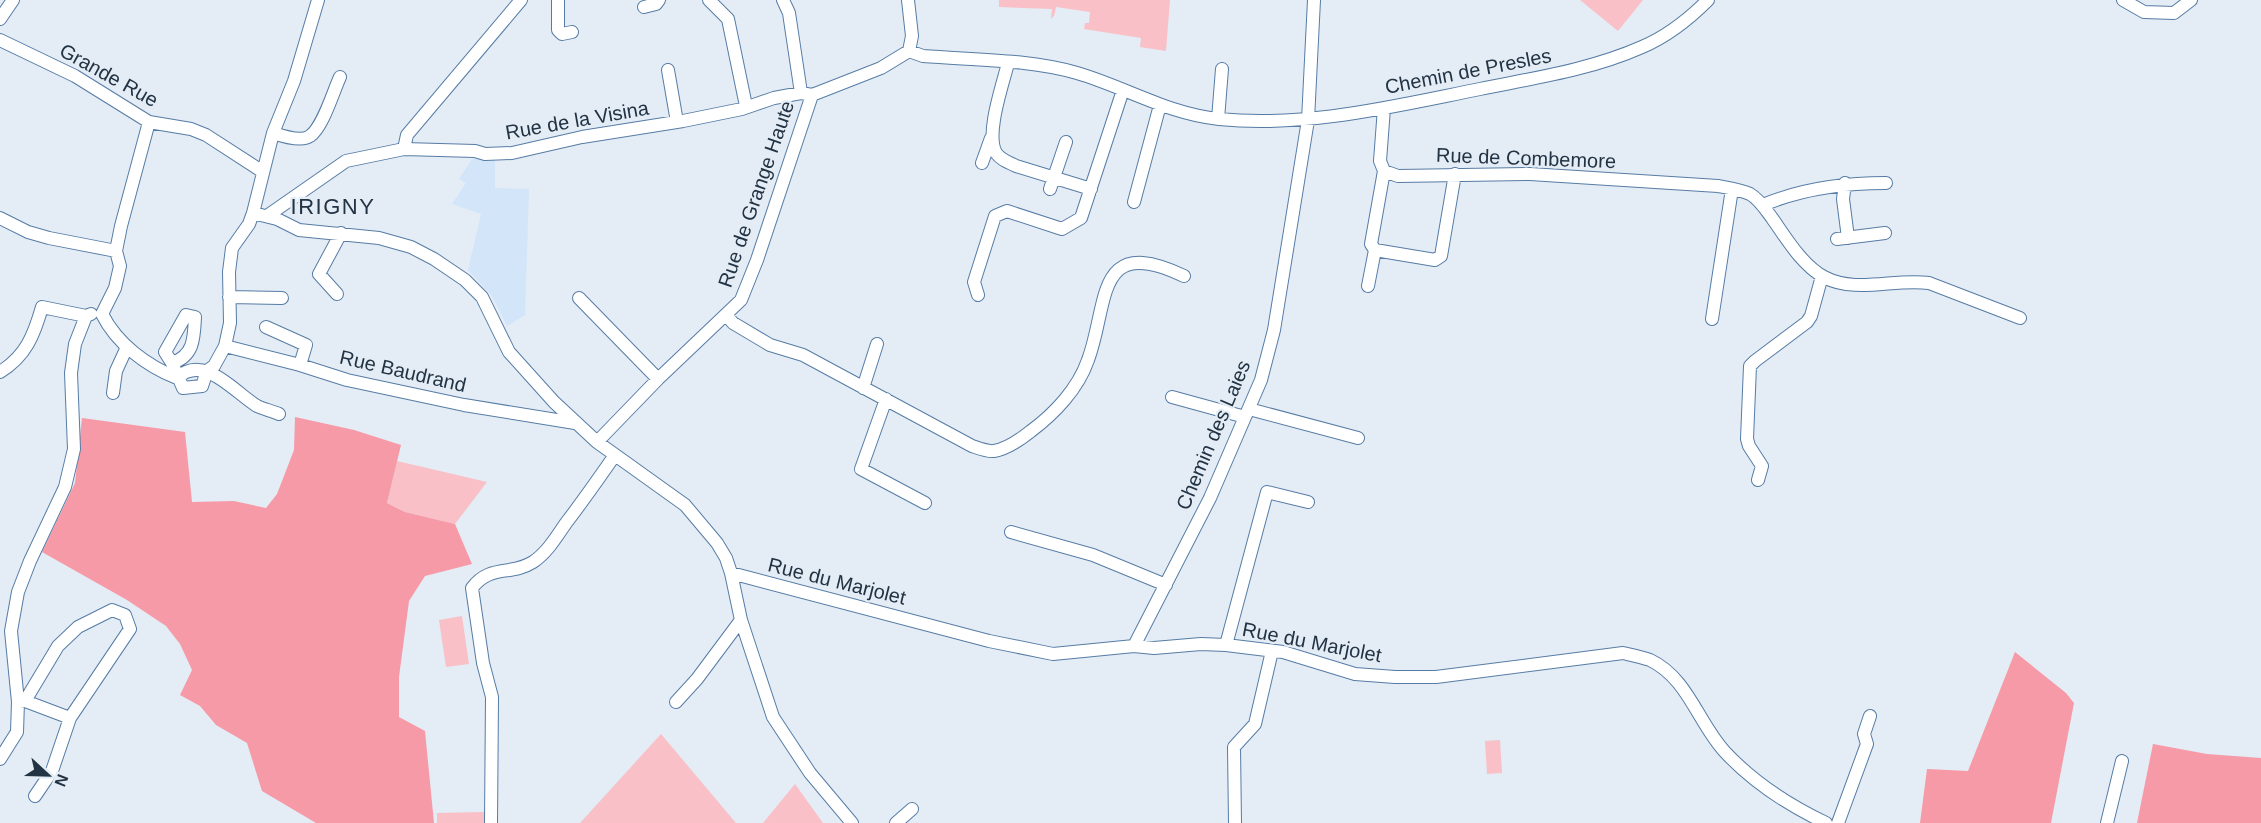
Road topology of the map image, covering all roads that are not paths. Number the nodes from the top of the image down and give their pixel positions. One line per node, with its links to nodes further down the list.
1 (13, 0): 14 (street)
2 (318, 0): 31 (street)
3 (521, 0): 34 (street)
4 (558, 0): 15 (street)
5 (659, 0): 13 (street)
6 (709, 0): 25 (street)
7 (783, 0): 23 (street)
8 (909, 0): 17 (street)
9 (1314, 0): 28 (street, Chemin des Laies)
10 (1708, 0): 26 (street, Chemin de Presles)
11 (2123, 0): 12 (street)
12 (2192, 0)
13 (644, 7)
14 (0, 19)
15 (572, 32)
16 (0, 40): 29 (street, Grande Rue)
17 (909, 51): 18 (street, Chemin de Presles); 23 (street, Rue de la Visina)
18 (1008, 63): 22 (street, Chemin de Presles); 32 (street)
19 (1222, 69): 27 (street)
20 (668, 70): 30 (street)
21 (340, 77): 31 (street)
22 (1123, 90): 24 (street, Chemin de Presles); 42 (street)
23 (806, 94): 25 (street, Rue de la Visina); 62 (street, Rue de Grange Haute)
24 (1160, 105): 27 (street, Chemin de Presles); 44 (street)
25 (746, 106): 30 (street, Rue de la Visina)
26 (1384, 108): 28 (street, Chemin de Presles); 36 (street)
27 (1218, 119): 28 (street, Chemin de Presles)
28 (1308, 120): 81 (street, Chemin des Laies)
29 (149, 122): 37 (street, Grande Rue); 52 (street)
30 (677, 122): 34 (street, Rue de la Visina)
31 (273, 133): 37 (street)
32 (991, 137): 35 (street); 39 (street)
33 (1066, 142): 39 (street)
34 (404, 149): 47 (street, Rue de la Visina)
35 (982, 163)
36 (1384, 171): 38 (street, Rue de Combemore); 51 (street)
37 (263, 172): 46 (street)
38 (1455, 174): 43 (street, Rue de Combemore); 51 (street)
39 (1052, 183): 42 (street)
40 (1845, 183): 41 (street); 45 (street); 50 (street)
41 (1886, 183)
42 (1091, 189): 57 (street)
43 (1732, 189): 45 (street, Rue de Combemore); 65 (street)
44 (1134, 202)
45 (1763, 205): 54 (street, Rue de Combemore)
46 (253, 213): 47 (street); 58 (street)
47 (267, 216): 49 (street)
48 (0, 218): 52 (street)
49 (341, 233): 56 (street); 80 (street)
50 (1886, 233)
51 (1375, 250): 55 (street)
52 (116, 251): 61 (street)
53 (1184, 276): 79 (street)
54 (1822, 276): 64 (street, Rue de Combemore); 88 (street)
55 (1368, 286)
56 (337, 294)
57 (978, 294)
58 (229, 297): 59 (street); 68 (street)
59 (282, 298)
60 (579, 298): 75 (street)
61 (102, 314): 63 (street); 69 (street)
62 (726, 315): 75 (street, Rue de Grange Haute); 76 (street)
63 (86, 316): 73 (street); 98 (street)
64 (2020, 318)
65 (1712, 319)
66 (266, 327): 71 (street)
67 (877, 344): 76 (street)
68 (225, 346): 71 (street, Rue Baudrand); 72 (street)
69 (127, 347): 74 (street); 77 (street)
70 (171, 363): 74 (street)
71 (300, 365): 83 (street, Rue Baudrand)
72 (207, 371): 74 (street); 82 (street)
73 (0, 372)
74 (177, 378)
75 (658, 379): 86 (street, Rue de Grange Haute)
76 (863, 388): 79 (street)
77 (113, 393)
78 (1172, 397): 81 (street)
79 (886, 399): 90 (street)
80 (554, 402): 83 (street); 84 (street)
81 (1247, 413): 85 (street); 93 (street, Chemin des Laies)
82 (279, 414)
83 (539, 418): 84 (street, Rue Baudrand)
84 (575, 423): 86 (street)
85 (1358, 438)
86 (597, 442): 87 (street)
87 (615, 455): 92 (street); 106 (street)
88 (1758, 480)
89 (1308, 502): 95 (street)
90 (925, 503)
91 (1011, 532): 93 (street)
92 (731, 573): 94 (street); 96 (street, Rue du Marjolet)
93 (1166, 585): 96 (street, Chemin des Laies)
94 (741, 620): 99 (street); 107 (street)
95 (1226, 645): 96 (street, Rue du Marjolet); 97 (street, Rue du Marjolet)
96 (1134, 646)
97 (1272, 651): 109 (street); 110 (street, Rue du Marjolet)
98 (21, 702): 101 (street); 101 (street); 102 (street)
99 (676, 702)
100 (1870, 716): 111 (street)
101 (70, 718): 104 (street)
102 (0, 759)
103 (2122, 761): 112 (street)
104 (35, 796)
105 (912, 809): 108 (street)
106 (491, 823)
107 (852, 823)
108 (896, 823)
109 (1235, 823)
110 (1826, 823)
111 (1838, 823)
112 (2107, 823)

